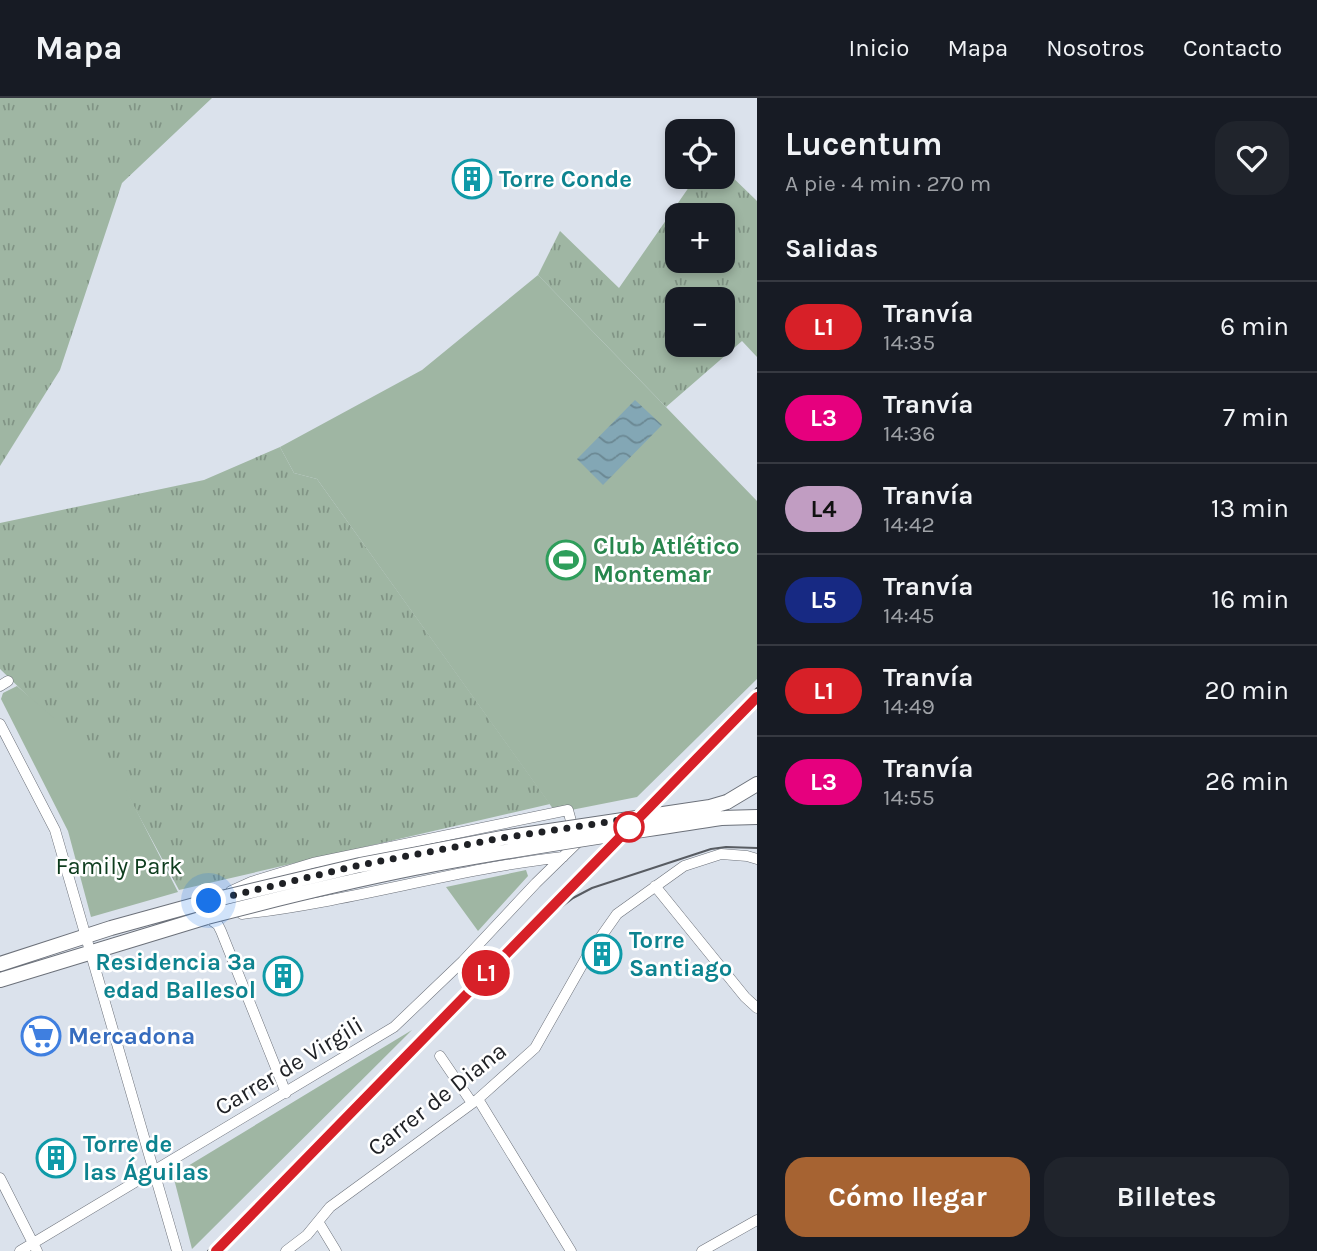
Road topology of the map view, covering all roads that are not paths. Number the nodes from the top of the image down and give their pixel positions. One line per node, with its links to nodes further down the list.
1 (0, 724): 11 (street)
2 (757, 785): 9 (main road, bridge)
3 (757, 817): 10 (main road, bridge)
4 (563, 857): 5 (street); 7 (street, Carrer de Virgili); 9 (street, Carrer de Virgili)
5 (540, 859): 7 (street); 10 (street)
6 (757, 859): 8 (street, Carrer de Diana)
7 (546, 873): 17 (street, Carrer de Virgili)
8 (655, 886): 15 (street); 18 (street, Carrer de Diana)
9 (209, 901): 11 (main road)
10 (207, 918): 12 (main road); 17 (street)
11 (86, 936): 12 (street); 13 (main road)
12 (91, 951): 14 (main road); 19 (street)
13 (0, 964)
14 (0, 980)
15 (757, 1008)
16 (440, 1056): 18 (street)
17 (286, 1093): 19 (street, Carrer de Virgili)
18 (475, 1101): 22 (street, Carrer de Diana); 28 (street)
19 (155, 1172): 23 (street, Carrer de Virgili); 25 (street)
20 (0, 1178): 23 (street)
21 (757, 1220): 29 (street)
22 (319, 1223): 26 (street, Carrer de Diana); 27 (street)
23 (35, 1247): 24 (street, Carrer de Virgili)
24 (20, 1251)
25 (177, 1251)
26 (286, 1251)
27 (336, 1251)
28 (571, 1251)
29 (702, 1251)

